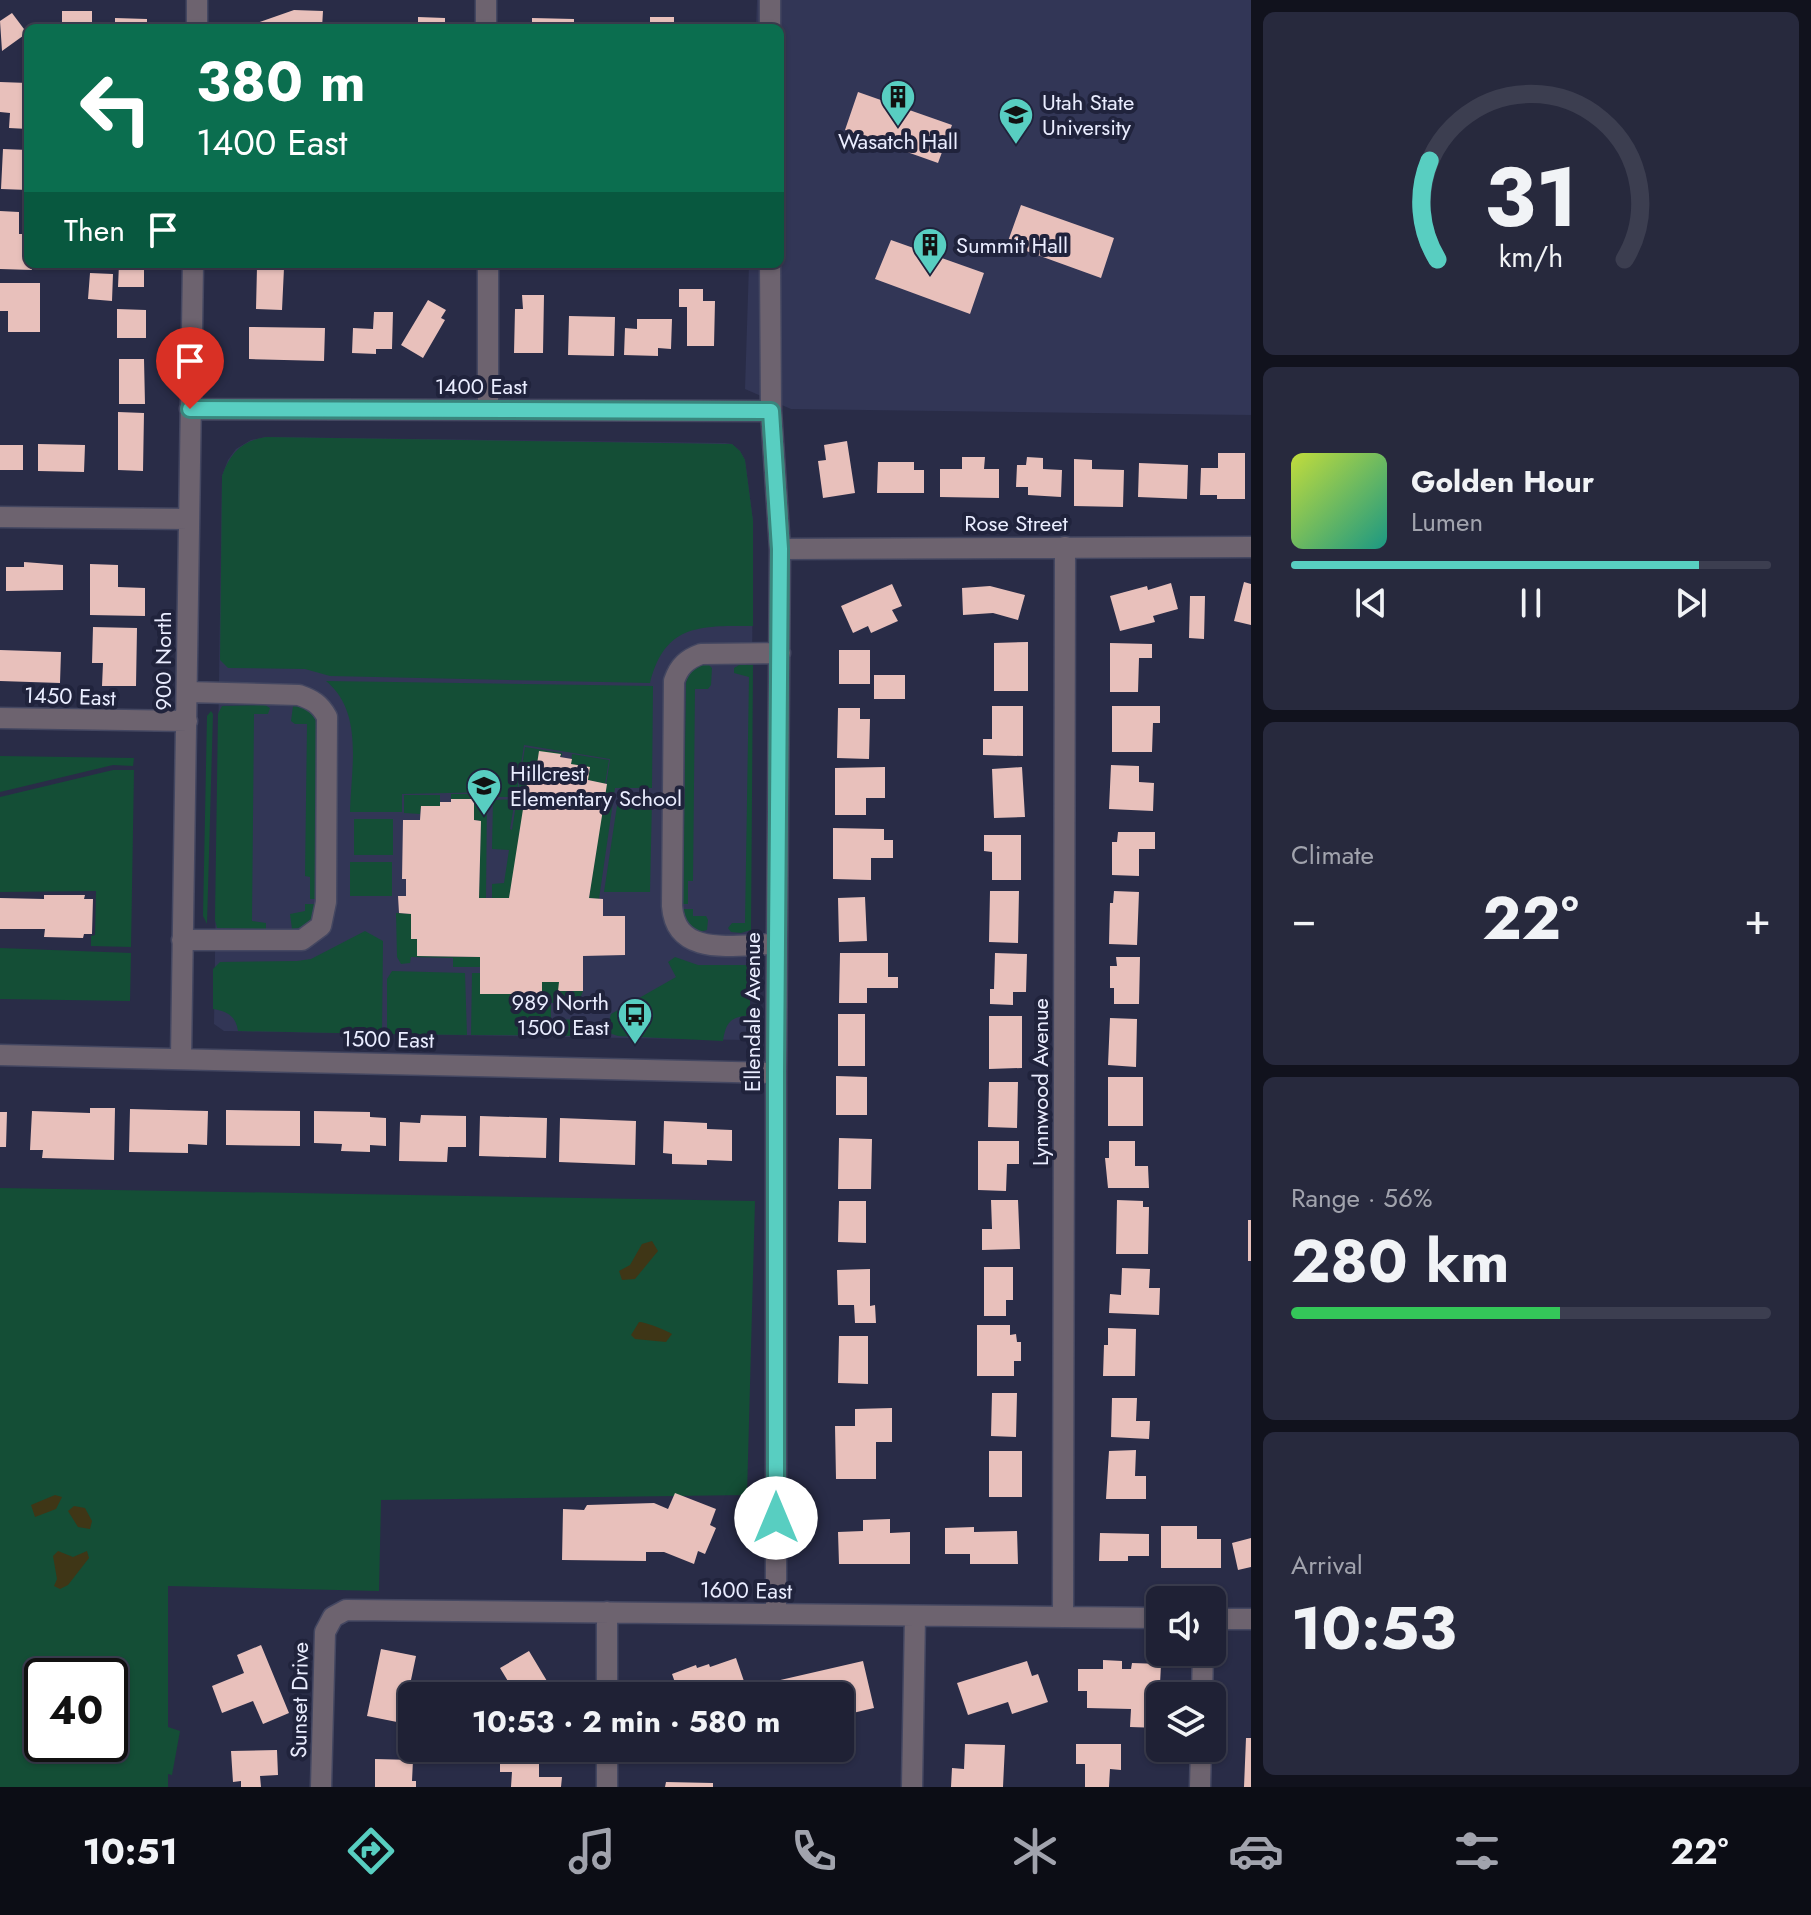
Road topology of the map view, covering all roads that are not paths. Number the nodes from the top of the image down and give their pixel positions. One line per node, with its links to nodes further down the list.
1 (197, 0): 4 (street)
2 (486, 0): 5 (street)
3 (770, 0): 6 (street)
4 (197, 24)
5 (486, 24)
6 (770, 24)
7 (193, 268): 10 (street, 900 North)
8 (488, 268): 11 (street)
9 (770, 268): 12 (street, Ellendale Avenue)
10 (190, 409): 11 (street, 1400 East); 14 (street, 900 North)
11 (488, 410): 12 (street, 1400 East)
12 (771, 411): 17 (street, Ellendale Avenue)
13 (0, 517): 14 (street)
14 (188, 519): 19 (street, 900 North)
15 (1065, 547): 16 (street, Rose Street); 17 (street, Rose Street); 31 (street, Lynnwood Avenue)
16 (1251, 547)
17 (780, 549): 18 (street, Ellendale Avenue)
18 (780, 653): 23 (street, Ellendale Avenue); 23 (street)
19 (187, 692): 21 (street, 900 North); 22 (street)
20 (0, 718): 21 (street, 1450 East)
21 (187, 721): 22 (street, 900 North)
22 (182, 940): 25 (street, 900 North)
23 (776, 944): 26 (street, Ellendale Avenue)
24 (0, 1055): 25 (street, 1500 East)
25 (181, 1058): 26 (street, 1500 East)
26 (776, 1073): 28 (street, Ellendale Avenue)
27 (607, 1612): 28 (street, 1600 East); 30 (street, 1600 East); 35 (street)
28 (776, 1614): 29 (street, 1600 East)
29 (915, 1616): 31 (street, 1600 East); 40 (street)
30 (333, 1617): 38 (street, Sunset Drive)
31 (1063, 1617): 32 (street, 1600 East)
32 (1146, 1618)
33 (1226, 1619): 34 (street)
34 (1251, 1619)
35 (607, 1682)
36 (607, 1762): 39 (street)
37 (1201, 1762): 41 (street)
38 (321, 1787)
39 (607, 1787)
40 (912, 1787)
41 (1200, 1787)

